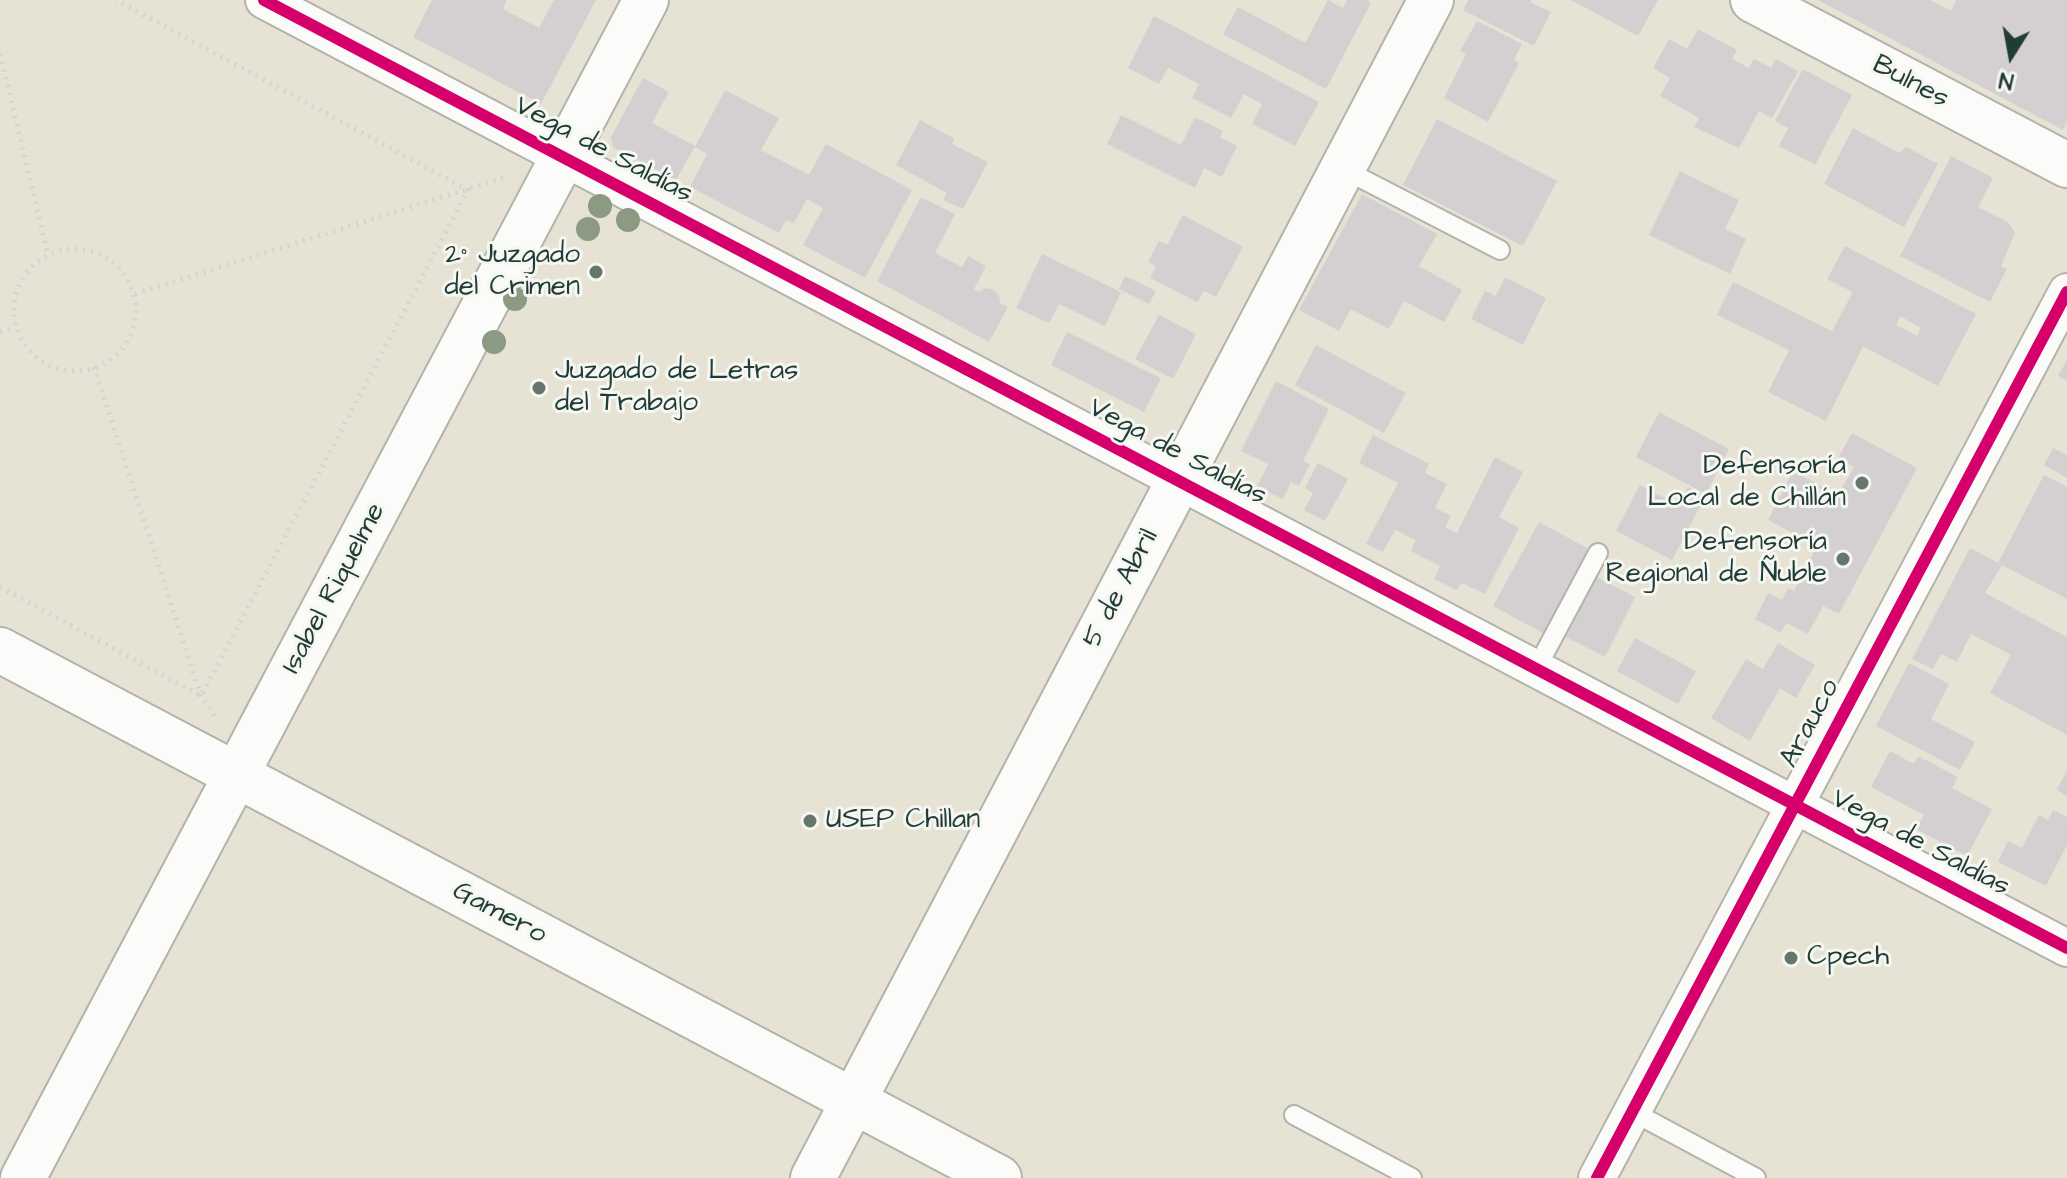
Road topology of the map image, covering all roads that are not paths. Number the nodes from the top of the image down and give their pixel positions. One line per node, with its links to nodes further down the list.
1 (264, 0): 5 (street, Vega de Saldías)
2 (646, 0): 5 (street, Isabel Riquelme)
3 (1431, 0): 7 (street, 5 de Abril)
4 (1753, 0): 6 (street, Bulnes)
5 (563, 157): 10 (street, Vega de Saldías); 14 (street, Isabel Riquelme)
6 (2067, 165)
7 (1343, 169): 8 (lane); 10 (street, 5 de Abril)
8 (1500, 250)
9 (2067, 292): 15 (street, Arauco)
10 (1179, 481): 13 (street, Vega de Saldías); 17 (street, 5 de Abril)
11 (1598, 553): 13 (lane)
12 (0, 650): 14 (street, Gamero)
13 (1536, 669): 15 (street, Vega de Saldías)
14 (222, 768): 17 (street, Gamero); 20 (street, Isabel Riquelme)
15 (1795, 805): 16 (street, Vega de Saldías); 18 (street, Arauco)
16 (2067, 948)
17 (853, 1101): 21 (street, 5 de Abril); 22 (street, Gamero)
18 (1633, 1112): 24 (street, Arauco); 25 (lane)
19 (1294, 1115): 23 (lane)
20 (23, 1178)
21 (813, 1178)
22 (999, 1178)
23 (1412, 1178)
24 (1597, 1178)
25 (1756, 1178)

